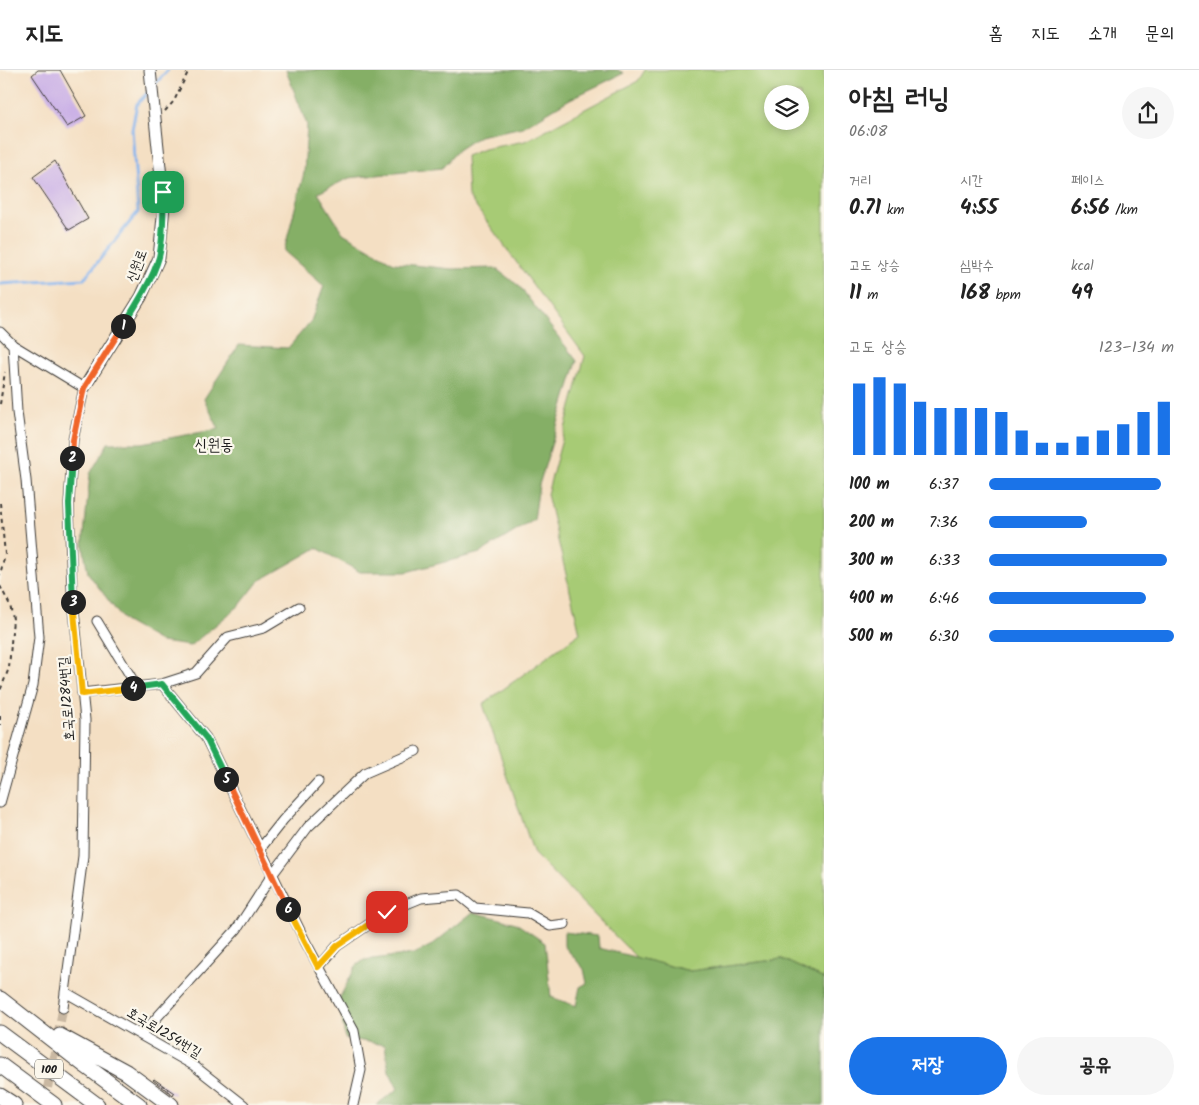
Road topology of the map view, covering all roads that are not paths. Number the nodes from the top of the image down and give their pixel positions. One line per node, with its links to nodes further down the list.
1 (150, 70): 4 (street, 신원로)
2 (0, 332): 3 (street)
3 (13, 345): 4 (street); 12 (street, 호국로1284번길)
4 (84, 388): 9 (street, 호국로1284번길)
5 (299, 607): 7 (street)
6 (96, 621): 8 (street)
7 (162, 684): 8 (street); 13 (street)
8 (137, 687): 9 (street)
9 (82, 694): 17 (street, 호국로1284번길)
10 (416, 751): 14 (street)
11 (318, 782): 13 (street)
12 (0, 803)
13 (260, 849): 14 (street)
14 (272, 875): 16 (street); 22 (street)
15 (564, 924): 16 (street)
16 (318, 967): 31 (street)
17 (65, 992): 19 (street, 호국로1284번길); 22 (street, 호국로1254번길)
18 (0, 999): 20 (highway)
19 (63, 1008)
20 (23, 1016): 28 (highway); 29 (highway)
21 (0, 1033): 27 (highway, 100)
22 (141, 1034): 30 (street, 호국로1254번길)
23 (0, 1065): 26 (highway, 100)
24 (0, 1096): 25 (highway)
25 (14, 1105)
26 (54, 1105)
27 (97, 1105)
28 (139, 1105)
29 (171, 1105)
30 (244, 1105)
31 (353, 1105)

